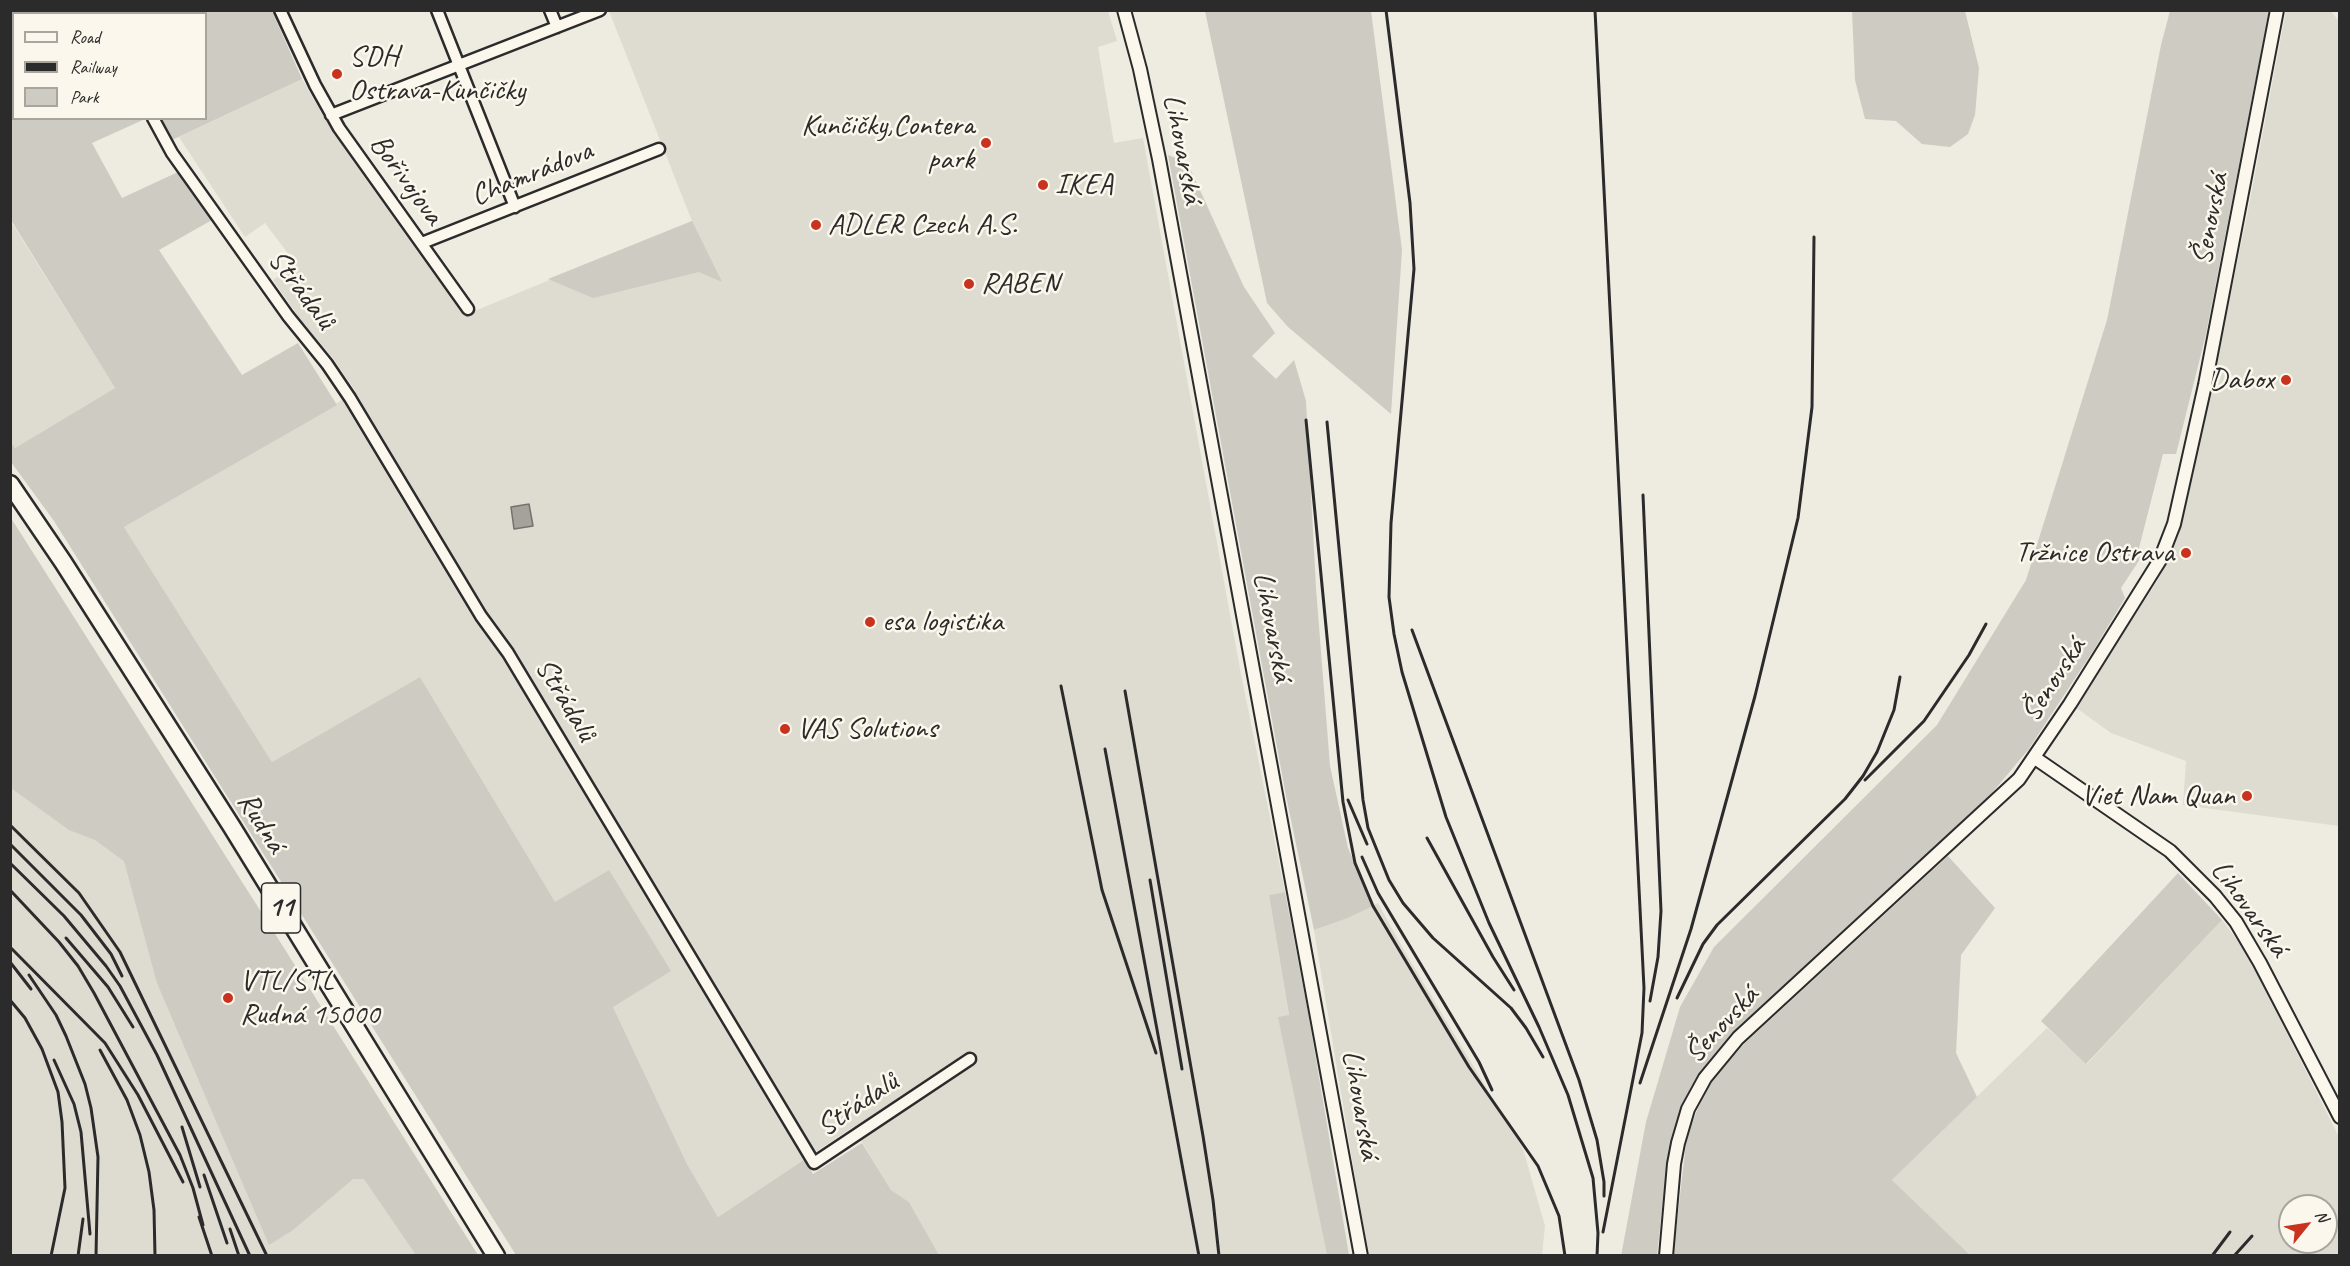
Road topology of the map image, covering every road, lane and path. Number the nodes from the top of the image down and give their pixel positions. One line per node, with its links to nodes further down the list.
1 (280, 10): 9 (street, Bořivojova)
2 (437, 10): 8 (street)
3 (550, 10): 7 (street)
4 (600, 10): 7 (street)
5 (1124, 10): 20 (street, Lihovarská)
6 (2277, 10): 16 (street, Šenovská)
7 (557, 27): 8 (street)
8 (459, 65): 9 (street); 12 (street)
9 (332, 115): 13 (street, Bořivojova)
10 (154, 120): 17 (street, Střádalů)
11 (659, 149): 12 (street, Chamrádova)
12 (515, 207): 13 (street, Chamrádova)
13 (422, 243): 14 (street, Bořivojova)
14 (468, 309)
15 (10, 484): 19 (main road, Rudná / 11)
16 (2035, 758): 18 (street, Lihovarská); 21 (street, Šenovská)
17 (970, 1059)
18 (2340, 1117)
19 (496, 1256)
20 (1361, 1256)
21 (1666, 1256)

